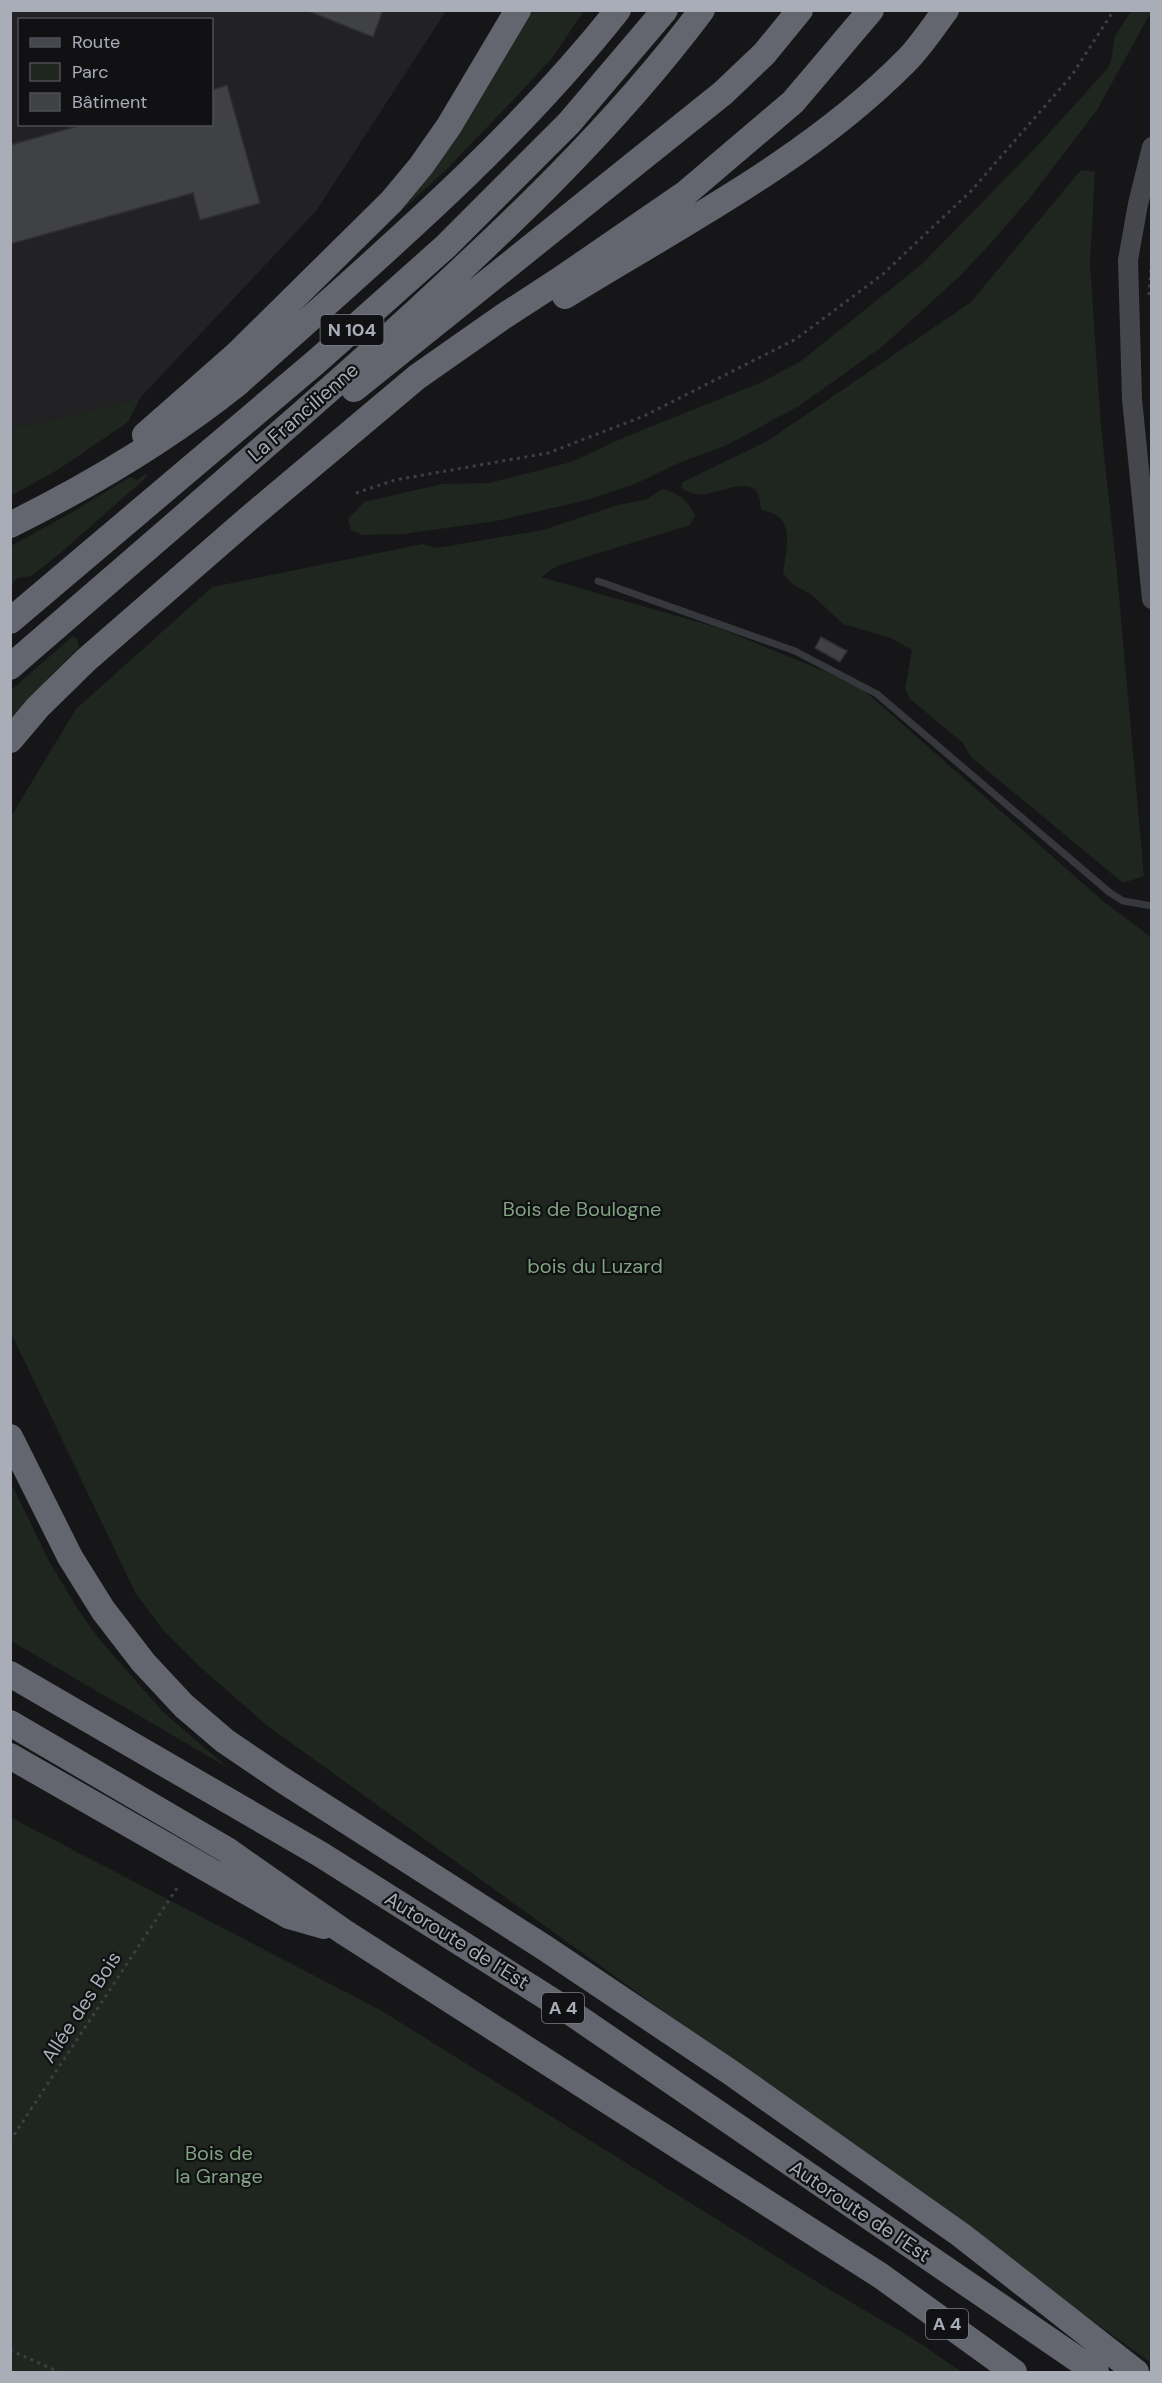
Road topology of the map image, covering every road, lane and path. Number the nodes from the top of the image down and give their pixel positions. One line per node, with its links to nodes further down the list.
1 (518, 10): 14 (highway)
2 (618, 10): 14 (highway)
3 (665, 10): 19 (highway, La Francilienne / N 104)
4 (702, 10): 13 (highway, La Francilienne / N 104)
5 (800, 10): 13 (highway)
6 (870, 10): 12 (highway)
7 (946, 10): 12 (highway)
8 (1114, 10): 15 (path)
9 (1152, 147): 18 (main road)
10 (1152, 254): 11 (path)
11 (1149, 302)
12 (504, 316): 21 (highway)
13 (300, 414): 20 (highway, La Francilienne / N 104)
14 (127, 459): 16 (highway)
15 (356, 493)
16 (10, 525)
17 (598, 581): 22 (lane)
18 (1152, 599)
19 (10, 621)
20 (10, 667)
21 (10, 740)
22 (1152, 906)
23 (10, 1437): 34 (highway)
24 (10, 1674): 33 (highway, Autoroute de l’Est / A 4)
25 (10, 1723): 28 (highway, A 4)
26 (10, 1756): 28 (highway)
27 (177, 1888): 29 (path, Allée des Bois)
28 (344, 1932): 32 (highway, A 4)
29 (10, 2141)
30 (10, 2350): 31 (path)
31 (59, 2373)
32 (1014, 2373)
33 (1096, 2373)
34 (1136, 2373)

